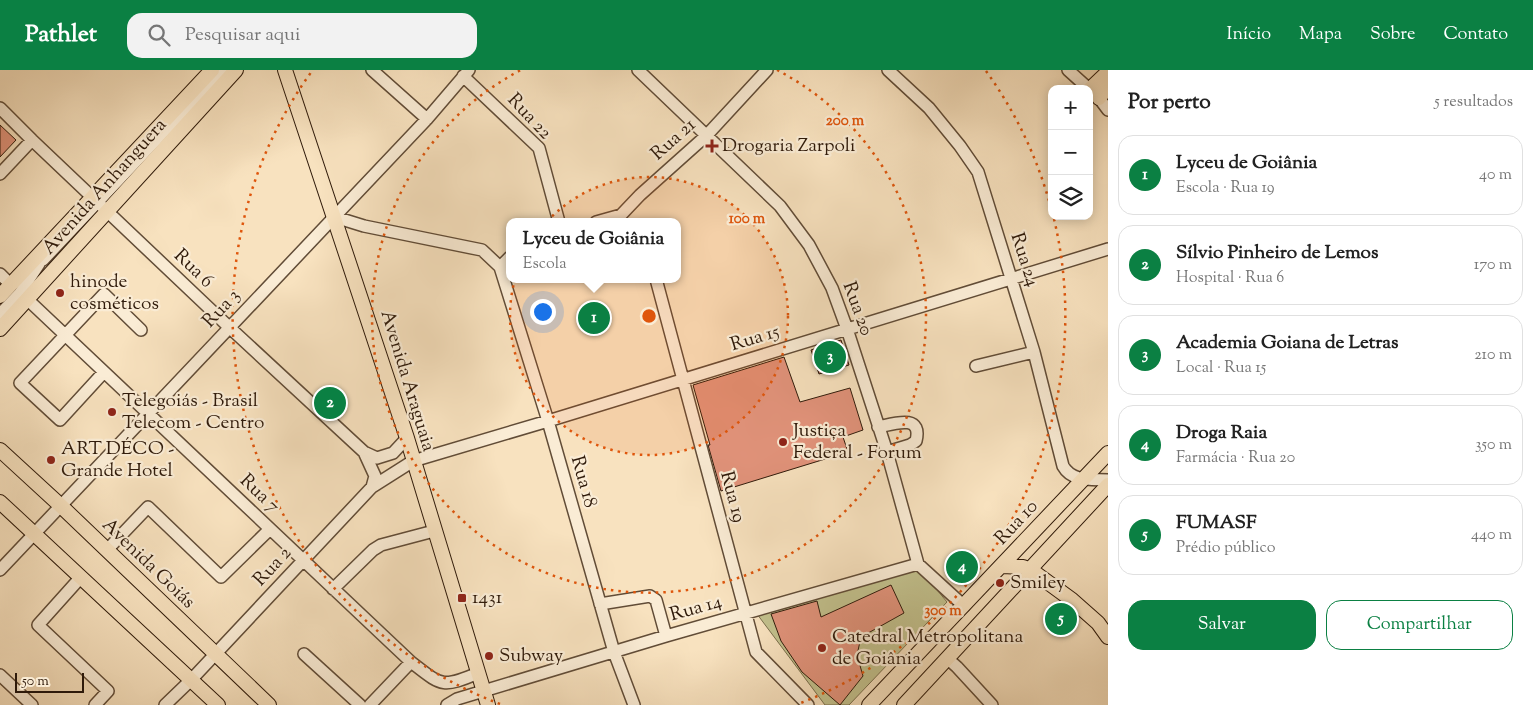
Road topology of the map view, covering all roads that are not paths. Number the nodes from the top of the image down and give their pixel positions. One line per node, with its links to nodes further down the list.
1 (212, 70): 19 (main road, Avenida Anhanguera)
2 (222, 70): 19 (street)
3 (236, 70): 19 (main road, Avenida Anhanguera)
4 (285, 70): 20 (main road, Avenida Araguaia)
5 (372, 70): 15 (street)
6 (638, 70): 16 (street, Rua 20)
7 (767, 70): 16 (street, Rua 21)
8 (888, 70): 28 (street, Rua 24)
9 (1068, 70): 12 (street)
10 (1108, 72): 12 (main road)
11 (466, 73): 15 (street, Rua 3); 21 (street, Rua 22)
12 (1099, 91): 14 (street)
13 (0, 108): 17 (street, Rua 6)
14 (1108, 110)
15 (428, 119): 20 (street, Rua 3)
16 (707, 135): 22 (street, Rua 21); 37 (street, Rua 20)
17 (32, 140): 18 (street); 19 (street, Rua 6)
18 (0, 174)
19 (100, 204): 25 (street); 30 (main road, Avenida Anhanguera); 32 (main road, Avenida Anhanguera); 35 (street, Rua 6)
20 (335, 216): 26 (street); 35 (street, Rua 3); 47 (main road, Avenida Araguaia)
21 (559, 218)
22 (626, 218)
23 (1108, 249): 28 (street, Rua 15)
24 (506, 261): 26 (street)
25 (39, 264): 33 (street); 34 (street)
26 (500, 267): 45 (street, Rua 18)
27 (0, 274): 30 (street)
28 (1012, 279): 37 (street, Rua 15); 40 (street, Rua 24)
29 (657, 283): 43 (street, Rua 19)
30 (11, 285): 31 (main road, Avenida Anhanguera)
31 (0, 296)
32 (28, 299): 36 (main road, Avenida Anhanguera); 39 (street, Rua 7)
33 (0, 302)
34 (0, 314)
35 (229, 328): 44 (street, Rua 3); 49 (street, Rua 6)
36 (0, 329)
37 (847, 329): 43 (street, Rua 15); 46 (street, Rua 20)
38 (141, 330): 39 (street)
39 (66, 336): 42 (street, Rua 7); 42 (street)
40 (1034, 352): 41 (street); 53 (street, Rua 24)
41 (976, 366)
42 (104, 372): 44 (street, Rua 7)
43 (683, 380): 45 (street, Rua 15); 72 (street, Rua 19)
44 (149, 414): 58 (street, Rua 3); 59 (street, Rua 7)
45 (548, 421): 52 (street, Rua 15); 70 (street, Rua 18)
46 (878, 427): 50 (street, Rua 20); 50 (street)
47 (407, 438): 49 (street); 52 (main road, Avenida Araguaia)
48 (0, 450): 58 (main road, Avenida Goiás)
49 (364, 452): 56 (street, Rua 6)
50 (887, 452): 64 (street, Rua 20)
51 (1108, 453): 53 (main road, Rua 10)
52 (412, 461): 56 (street, Rua 2); 60 (main road, Avenida Araguaia)
53 (1084, 479): 54 (street); 65 (main road, Rua 10)
54 (1108, 480)
55 (1108, 485): 67 (main road)
56 (372, 487): 63 (street, Rua 2)
57 (0, 502): 61 (main road)
58 (61, 506): 61 (street, Rua 3); 62 (main road, Avenida Goiás)
59 (270, 529): 62 (street); 63 (street, Rua 7)
60 (434, 531): 69 (street); 80 (main road, Avenida Araguaia)
61 (34, 534): 66 (street, Rua 3); 68 (main road)
62 (106, 550): 77 (main road, Avenida Goiás)
63 (303, 561): 69 (street, Rua 7); 77 (street, Rua 2)
64 (918, 564): 71 (street); 72 (street, Rua 14)
65 (1002, 566): 67 (main road); 71 (main road, Rua 10)
66 (0, 570)
67 (1031, 570): 74 (main road); 78 (main road)
68 (80, 577): 83 (main road); 88 (street)
69 (333, 589): 79 (street, Rua 7)
70 (600, 604): 73 (street); 75 (street, Rua 18)
71 (964, 606): 82 (main road, Rua 10)
72 (745, 613): 73 (street, Rua 14); 96 (street, Rua 19)
73 (666, 636): 75 (street, Rua 14)
74 (1108, 637)
75 (614, 652): 85 (street, Rua 14); 95 (street, Rua 18)
76 (304, 654): 93 (street)
77 (215, 655): 83 (street, Rua 2); 91 (main road); 92 (main road, Avenida Goiás)
78 (948, 659): 99 (main road); 100 (street)
79 (411, 662): 84 (street, Rua 7); 94 (street)
80 (478, 673): 84 (street); 85 (main road, Avenida Araguaia)
81 (0, 675): 87 (street)
82 (896, 677): 97 (main road, Rua 10); 98 (main road)
83 (191, 680): 89 (street, Rua 2); 90 (main road)
84 (444, 684): 86 (street)
85 (486, 698): 86 (street, Rua 14)
86 (448, 704)
87 (32, 705)
88 (95, 705)
89 (165, 705)
90 (218, 705)
91 (260, 705)
92 (269, 705)
93 (360, 705)
94 (370, 705)
95 (634, 705)
96 (808, 705)
97 (869, 705)
98 (880, 705)
99 (904, 705)
100 (992, 705)

